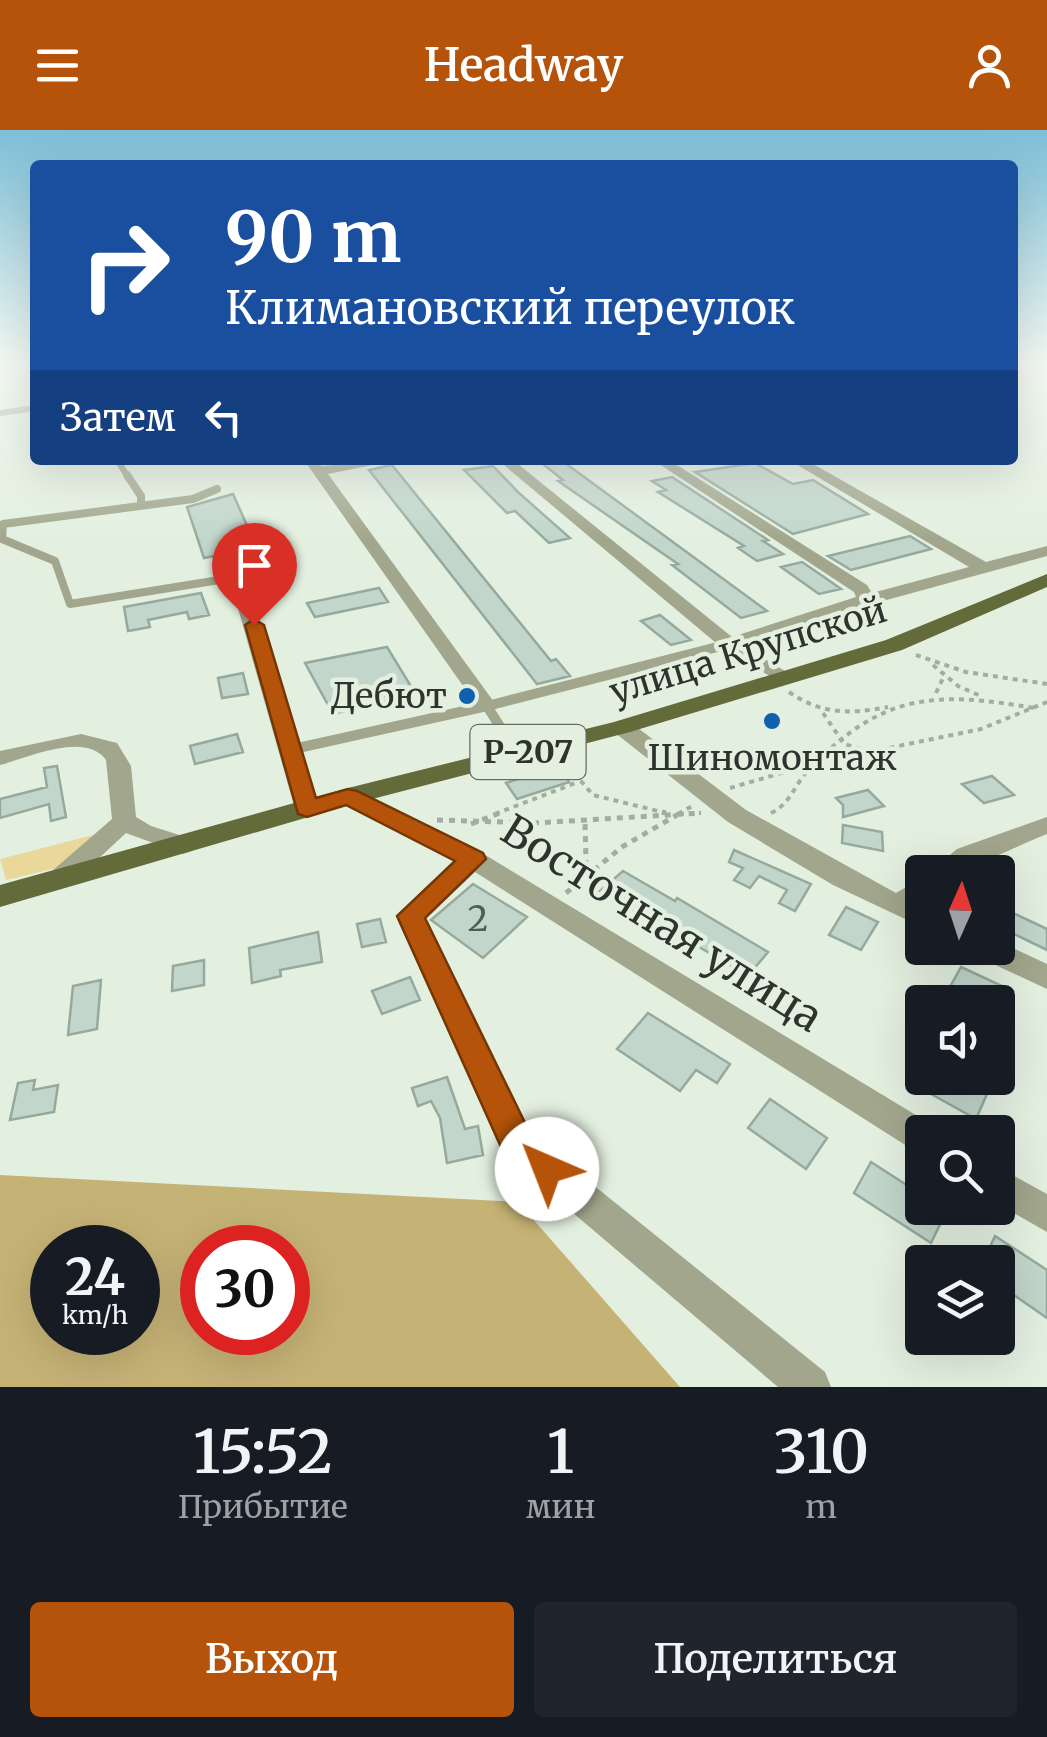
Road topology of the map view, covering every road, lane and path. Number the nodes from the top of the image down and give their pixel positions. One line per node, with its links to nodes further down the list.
1 (120, 465): 7 (lane)
2 (511, 465): 13 (street)
3 (668, 465): 12 (street)
4 (805, 465): 9 (street)
5 (314, 466): 22 (street)
6 (217, 488): 7 (lane)
7 (142, 506): 10 (lane)
8 (1047, 552): 9 (street)
9 (980, 566): 12 (street)
10 (235, 568): 27 (street)
11 (1047, 580): 14 (main road, улица Крупской / Р-207)
12 (866, 600): 13 (street)
13 (729, 644): 17 (street); 22 (lane)
14 (894, 644): 15 (path); 17 (main road, улица Крупской / Р-207)
15 (930, 662): 16 (path); 18 (path)
16 (944, 675): 19 (path); 20 (path)
17 (778, 679): 24 (path); 25 (main road, улица Крупской / Р-207)
18 (1047, 684)
19 (932, 695)
20 (992, 700)
21 (1047, 702): 28 (path)
22 (488, 706): 27 (lane); 29 (lane)
23 (891, 706): 24 (path)
24 (822, 713): 28 (path)
25 (622, 726): 26 (main road, улица Крупской / Р-207); 32 (street)
26 (552, 746): 29 (main road, улица Крупской / Р-207); 31 (path)
27 (289, 750): 34 (street)
28 (872, 752): 32 (path)
29 (518, 755): 33 (main road, улица Крупской / Р-207)
30 (0, 758): 36 (street)
31 (579, 782): 35 (path); 38 (path)
32 (710, 796): 35 (path); 47 (street)
33 (348, 797): 34 (main road, улица Крупской / Р-207); 42 (street, Восточная улица)
34 (307, 808): 40 (main road, улица Крупской / Р-207)
35 (678, 815): 44 (path)
36 (125, 821): 40 (street); 43 (street)
37 (585, 823): 44 (path)
38 (471, 824)
39 (1047, 825): 41 (street)
40 (183, 845): 43 (main road, улица Крупской / Р-207)
41 (969, 855)
42 (474, 859): 46 (street, Восточная улица); 53 (street)
43 (58, 880): 45 (main road, улица Крупской / Р-207)
44 (577, 883): 46 (path)
45 (0, 896)
46 (551, 908): 50 (street, Восточная улица)
47 (905, 908)
48 (1015, 962): 49 (street)
49 (1047, 977)
50 (905, 1127)
51 (1015, 1194): 52 (street)
52 (1047, 1214)
53 (810, 1387)

